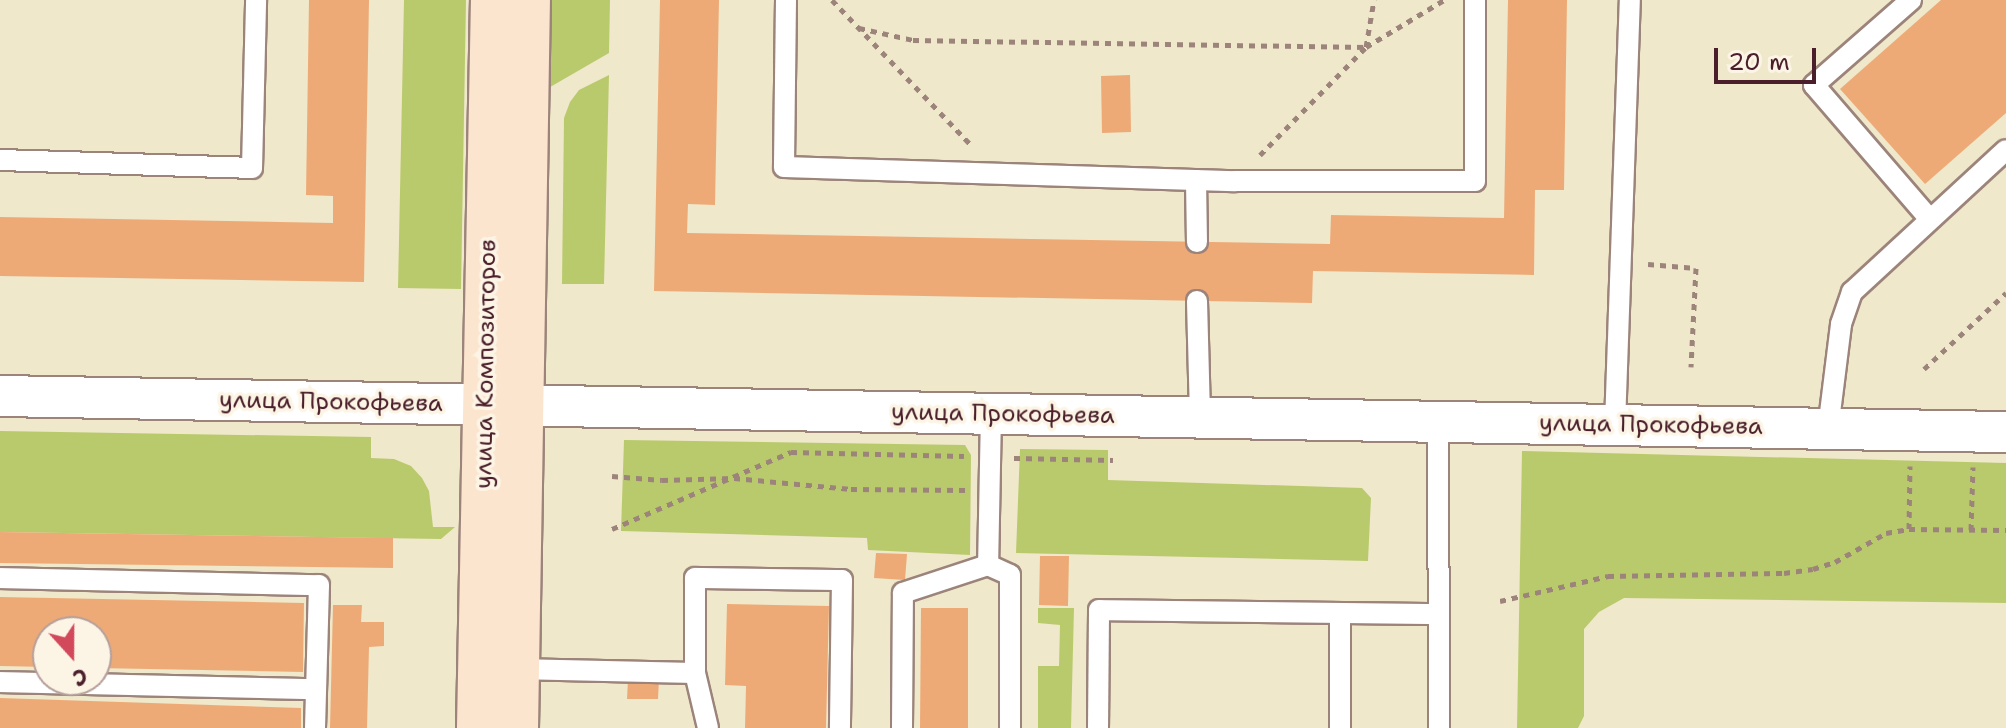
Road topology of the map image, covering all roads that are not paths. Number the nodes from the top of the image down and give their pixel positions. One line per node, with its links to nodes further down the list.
1 (256, 0): 9 (lane)
2 (493, 0): 15 (street, улица Композиторов)
3 (528, 0): 15 (street, улица Композиторов)
4 (786, 0): 10 (lane)
5 (1475, 0): 10 (lane)
6 (1630, 0): 19 (lane)
7 (1911, 0): 11 (lane)
8 (2006, 150): 11 (lane)
9 (0, 160)
10 (1196, 180): 12 (lane)
11 (1929, 218): 20 (lane)
12 (1197, 242)
13 (1197, 301): 17 (lane)
14 (0, 396): 15 (street, улица Прокофьева)
15 (504, 405): 16 (street, улица Прокофьева); 26 (street, улица Композиторов)
16 (991, 413): 17 (street, улица Прокофьева); 22 (lane)
17 (1200, 417): 18 (street, улица Прокофьева)
18 (1438, 422): 19 (street, улица Прокофьева); 25 (lane)
19 (1615, 425): 20 (street, улица Прокофьева)
20 (1828, 429): 21 (street, улица Прокофьева)
21 (1990, 432)
22 (988, 565): 35 (lane); 36 (lane)
23 (0, 578): 29 (lane)
24 (1340, 614): 25 (lane); 37 (lane); 38 (lane)
25 (1439, 614): 39 (lane)
26 (498, 668): 27 (lane); 31 (street, улица Композиторов); 32 (street, улица Композиторов)
27 (695, 673): 33 (lane); 34 (lane)
28 (0, 682): 29 (lane)
29 (316, 689): 30 (lane)
30 (315, 728)
31 (479, 728)
32 (516, 728)
33 (708, 728)
34 (840, 728)
35 (902, 728)
36 (1010, 728)
37 (1098, 728)
38 (1340, 728)
39 (1439, 728)

